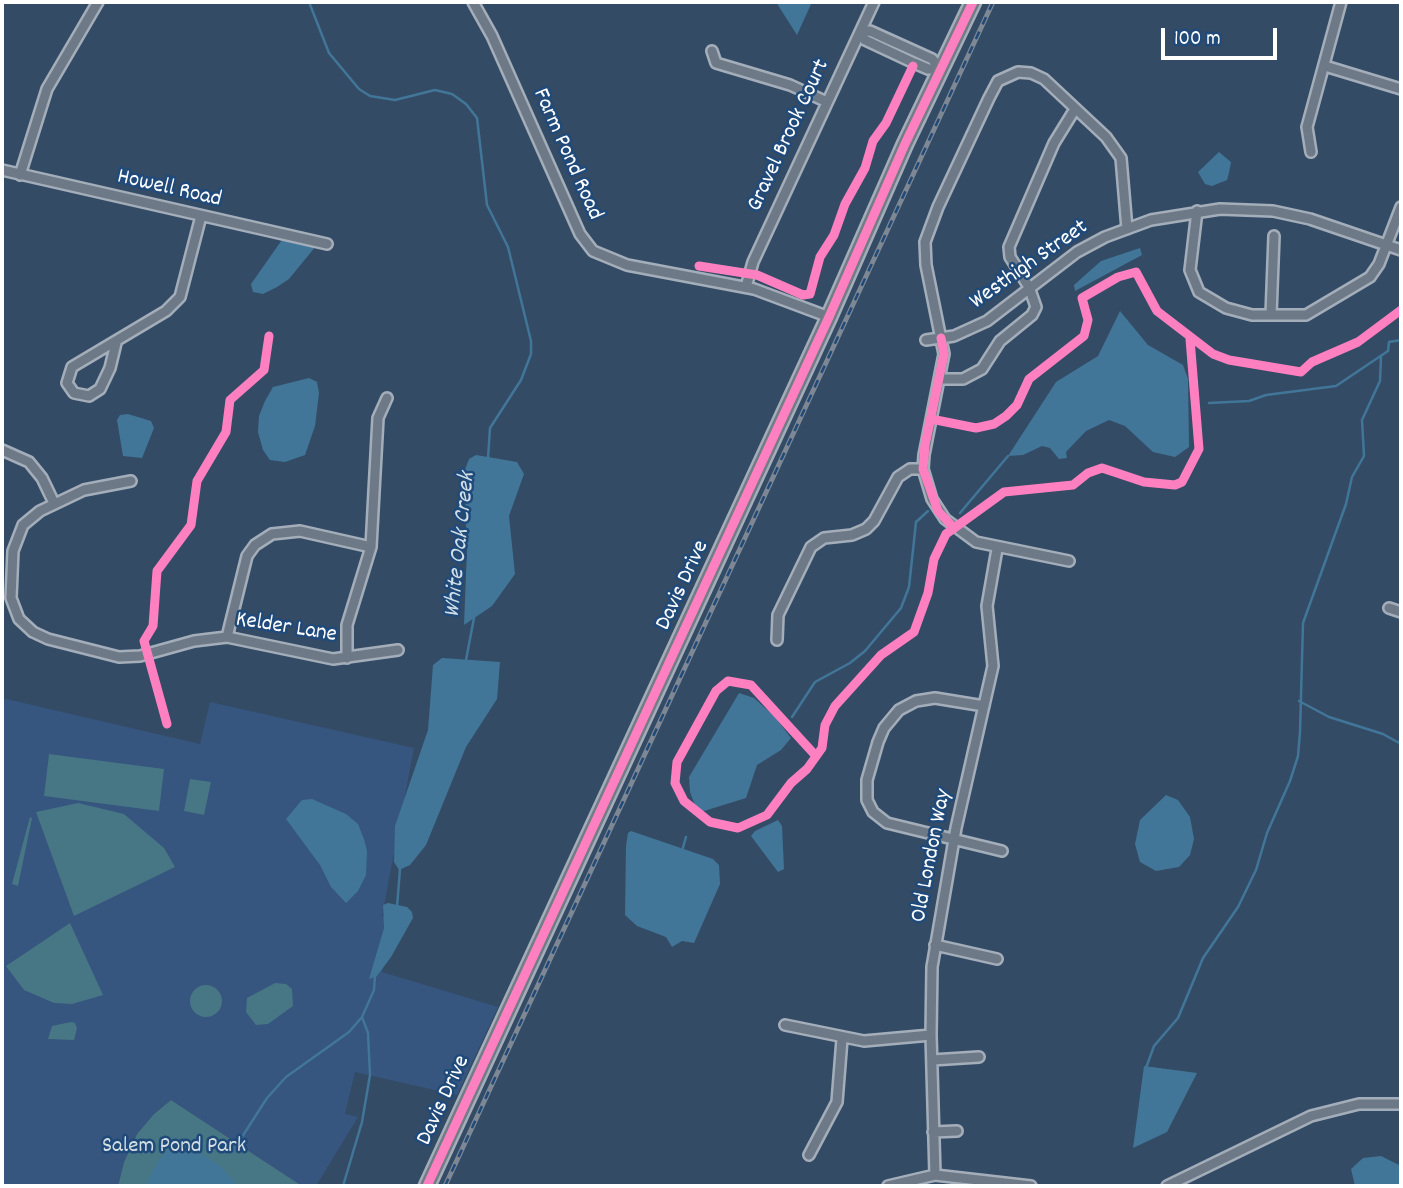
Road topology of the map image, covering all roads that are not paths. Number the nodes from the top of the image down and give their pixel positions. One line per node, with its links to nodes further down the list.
1 (98, 2): 15 (street)
2 (473, 2): 24 (street, Farm Pond Road)
3 (874, 2): 6 (street, Gravel Brook Court)
4 (973, 2): 9 (main road, Davis Drive)
5 (1341, 2): 8 (street)
6 (860, 32): 9 (street); 11 (street, Gravel Brook Court)
7 (712, 51): 11 (street)
8 (1325, 66): 10 (street); 13 (street)
9 (942, 69): 27 (main road, Davis Drive)
10 (1401, 89)
11 (827, 102): 24 (street, Gravel Brook Court)
12 (1074, 108): 19 (street); 25 (street); 28 (street)
13 (1311, 152)
14 (2, 170): 15 (street, Howell Road)
15 (20, 175): 18 (street, Howell Road)
16 (1401, 207): 22 (street)
17 (1197, 211): 19 (street, Westhigh Street); 22 (street, Westhigh Street); 26 (street)
18 (201, 216): 21 (street, Howell Road); 30 (street)
19 (1127, 229): 25 (street, Westhigh Street)
20 (1274, 236): 26 (street)
21 (327, 244)
22 (1386, 245): 23 (street, Westhigh Street); 26 (street)
23 (1401, 250)
24 (746, 287): 27 (street, Farm Pond Road)
25 (1030, 287): 28 (street, Westhigh Street); 31 (street)
26 (1271, 315)
27 (829, 317): 61 (main road, Davis Drive)
28 (941, 338): 29 (street, Westhigh Street); 31 (street)
29 (926, 340)
30 (116, 343): 30 (street)
31 (940, 379): 34 (street)
32 (387, 398): 37 (street)
33 (2, 450): 36 (street)
34 (923, 470): 38 (street); 43 (street)
35 (131, 481): 36 (street, Kelder Lane)
36 (54, 503): 42 (street, Kelder Lane)
37 (372, 547): 42 (street); 45 (street)
38 (997, 549): 39 (street); 46 (street, Old London Way)
39 (1069, 561)
40 (1389, 608): 41 (street)
41 (1401, 612)
42 (227, 637): 45 (street, Kelder Lane)
43 (777, 640)
44 (398, 650): 45 (street, Kelder Lane)
45 (347, 658)
46 (984, 706): 47 (street, Old London Way); 47 (street)
47 (954, 839): 48 (street); 49 (street, Old London Way)
48 (1003, 851)
49 (935, 945): 50 (street); 52 (street, Old London Way)
50 (997, 959)
51 (785, 1025): 53 (street)
52 (930, 1035): 53 (street); 55 (street, Old London Way)
53 (842, 1039): 59 (street)
54 (979, 1057): 55 (street)
55 (932, 1060): 58 (street, Old London Way)
56 (1401, 1104): 64 (street)
57 (957, 1130): 58 (street)
58 (933, 1132): 60 (street, Old London Way)
59 (809, 1155)
60 (935, 1175): 62 (street); 63 (street)
61 (427, 1186)
62 (888, 1186)
63 (1031, 1186)
64 (1167, 1186)

